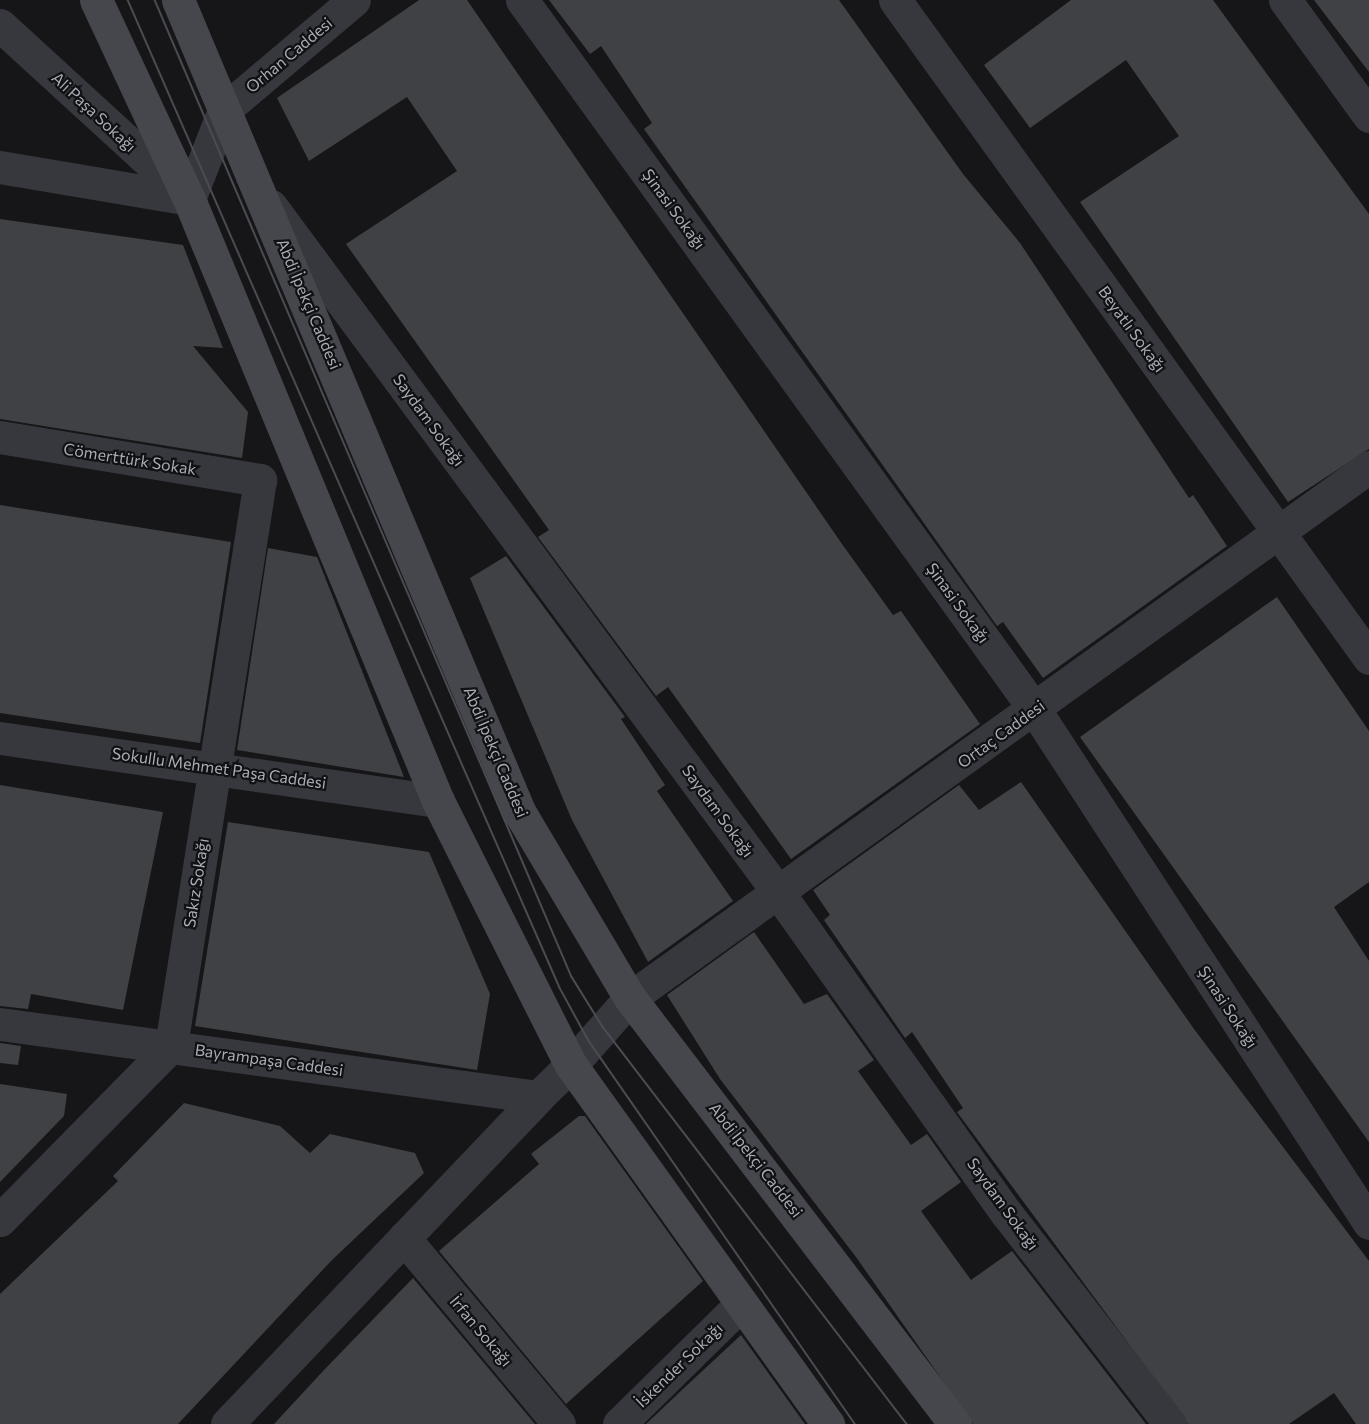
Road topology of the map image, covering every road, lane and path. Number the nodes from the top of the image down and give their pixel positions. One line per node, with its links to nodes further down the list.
1 (96, 0): 12 (main road)
2 (178, 0): 8 (main road, Abdi İpekçi Caddesi)
3 (354, 0): 8 (street, Orhan Caddesi)
4 (522, 0): 18 (street, Şinasi Sokağı)
5 (895, 0): 16 (street, Beyatlı Sokağı)
6 (1285, 0): 9 (street)
7 (0, 25): 12 (street, Ali Paşa Sokağı)
8 (224, 110): 11 (main road, Abdi İpekçi Caddesi); 12 (street)
9 (1369, 116)
10 (0, 167): 12 (street)
11 (264, 197): 22 (street, Saydam Sokağı); 23 (main road, Abdi İpekçi Caddesi)
12 (189, 198): 21 (main road)
13 (0, 437): 15 (street, Cömerttürk Sokak)
14 (1369, 467): 16 (street, Ortaç Caddesi)
15 (260, 480): 20 (street, Sakız Sokağı)
16 (1279, 532): 17 (street, Beyatlı Sokağı); 18 (street, Ortaç Caddesi)
17 (1369, 658)
18 (1035, 710): 22 (street, Ortaç Caddesi); 29 (street, Şinasi Sokağı)
19 (0, 738): 20 (street, Sokullu Mehmet Paşa Caddesi)
20 (215, 766): 21 (street, Sokullu Mehmet Paşa Caddesi); 25 (street, Sakız Sokağı)
21 (438, 801): 26 (main road)
22 (780, 895): 23 (street, Ortaç Caddesi); 37 (street, Saydam Sokağı)
23 (630, 998): 26 (street, Ortaç Caddesi); 36 (main road, Abdi İpekçi Caddesi)
24 (0, 1024): 25 (street, Bayrampaşa Caddesi)
25 (171, 1046): 27 (street, Bayrampaşa Caddesi); 28 (street)
26 (571, 1065): 27 (street, Ortaç Caddesi); 31 (main road)
27 (538, 1097): 30 (street, Ortaç Caddesi)
28 (0, 1220)
29 (1369, 1223)
30 (404, 1238): 32 (street, Ortaç Caddesi); 33 (street, İrfan Sokağı)
31 (739, 1306): 34 (street, İskender Sokağı); 35 (main road)
32 (227, 1424)
33 (559, 1424)
34 (619, 1424)
35 (828, 1424)
36 (955, 1424)
37 (1170, 1424)

